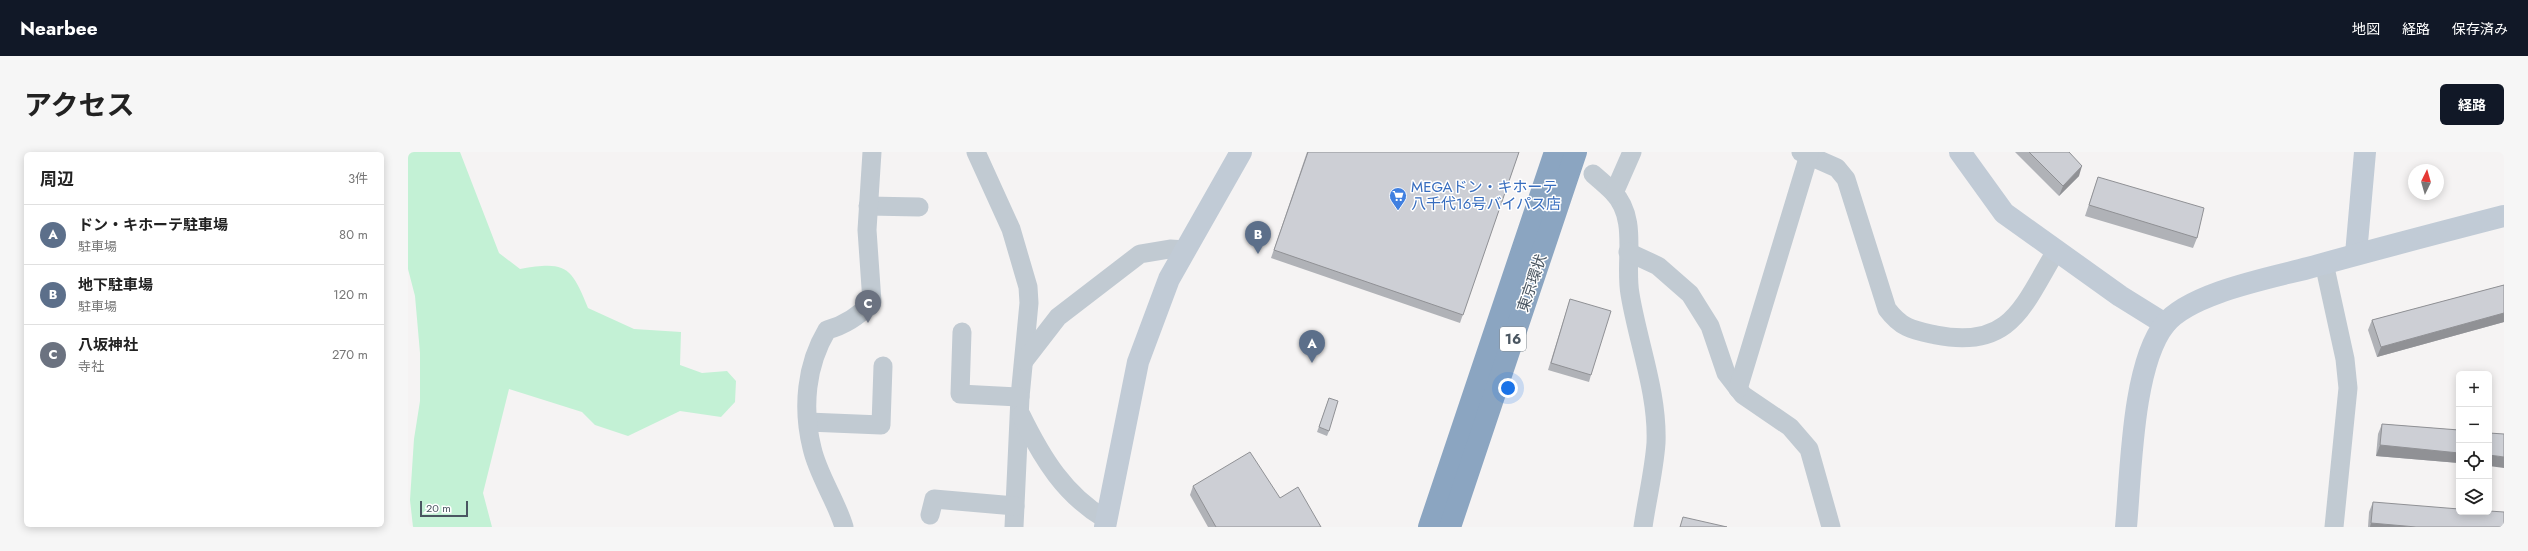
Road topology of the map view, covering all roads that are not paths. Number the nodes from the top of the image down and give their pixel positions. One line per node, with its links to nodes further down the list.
1 (872, 152): 12 (street)
2 (976, 152): 22 (street)
3 (1241, 152): 15 (street)
4 (1555, 152): 32 (highway, 東京環状 / 16)
5 (1576, 152): 33 (highway, 東京環状 / 16)
6 (1632, 152): 11 (street)
7 (1960, 152): 16 (street)
8 (2365, 152): 18 (street)
9 (1805, 154): 16 (street); 24 (street)
10 (1593, 174): 11 (street)
11 (1614, 193): 17 (street)
12 (868, 206): 13 (street); 26 (street)
13 (919, 208)
14 (2504, 216): 18 (street)
15 (1186, 250): 22 (street); 29 (street)
16 (2056, 251): 20 (street)
17 (1628, 252): 24 (street); 34 (street)
18 (2356, 254): 19 (street)
19 (2324, 263): 20 (street); 37 (street)
20 (2165, 324): 36 (street)
21 (962, 332): 25 (street)
22 (1024, 361): 25 (street)
23 (883, 366): 26 (street)
24 (1738, 389): 35 (street)
25 (1020, 405): 27 (street); 29 (street)
26 (808, 422): 30 (street)
27 (1015, 506): 28 (street); 31 (street)
28 (930, 515)
29 (1106, 524)
30 (844, 527)
31 (1014, 527)
32 (1429, 527)
33 (1450, 527)
34 (1643, 527)
35 (1831, 527)
36 (2126, 527)
37 (2334, 527)

